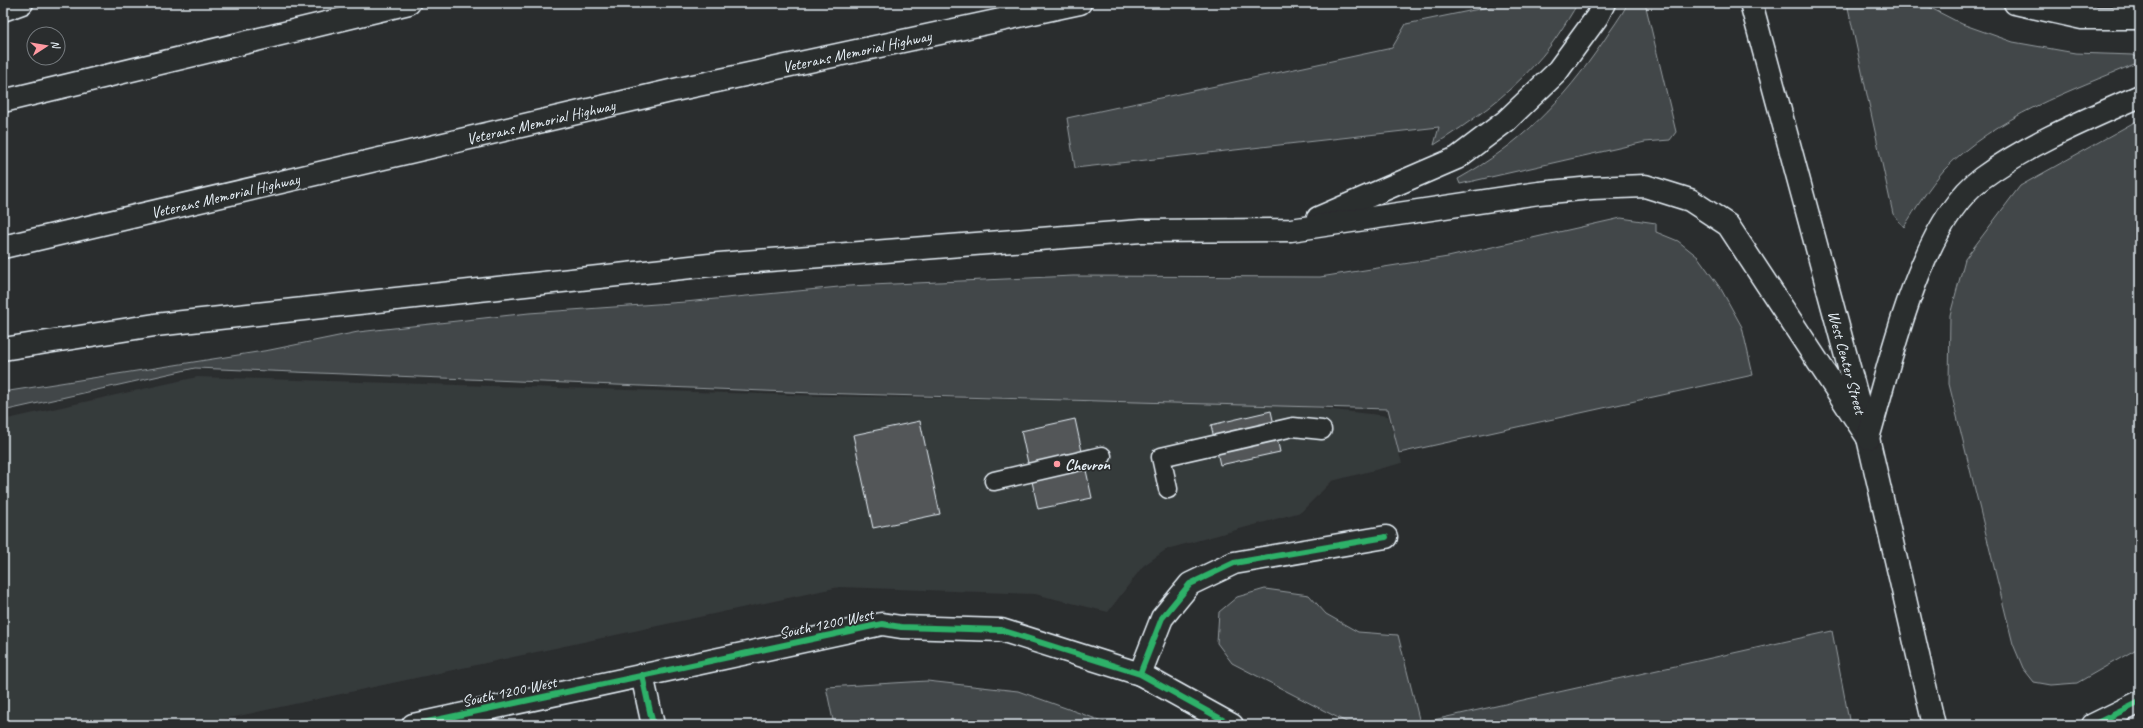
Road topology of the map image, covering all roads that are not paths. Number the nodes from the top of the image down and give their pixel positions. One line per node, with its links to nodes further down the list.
1 (22, 3): 7 (main road)
2 (409, 3): 10 (main road)
3 (1080, 3): 12 (main road, Veterans Memorial Highway)
4 (1604, 3): 11 (main road)
5 (1751, 3): 15 (main road, West Center Street)
6 (2015, 3): 8 (main road)
7 (3, 10)
8 (2140, 18)
9 (2140, 96): 15 (main road)
10 (3, 101)
11 (1292, 230): 13 (main road); 15 (main road)
12 (3, 247)
13 (3, 349)
14 (1322, 430): 18 (lane)
15 (1868, 438): 26 (main road, West Center Street)
16 (1102, 456): 17 (lane)
17 (994, 481)
18 (1168, 489)
19 (1386, 538): 21 (main road)
20 (642, 674): 21 (main road, South 1200 West); 23 (main road, South 1200 West); 24 (main road)
21 (1140, 674): 25 (main road, South 1200 West)
22 (2140, 702): 27 (main road)
23 (413, 725)
24 (653, 725)
25 (1232, 725)
26 (1934, 725)
27 (2093, 725)

